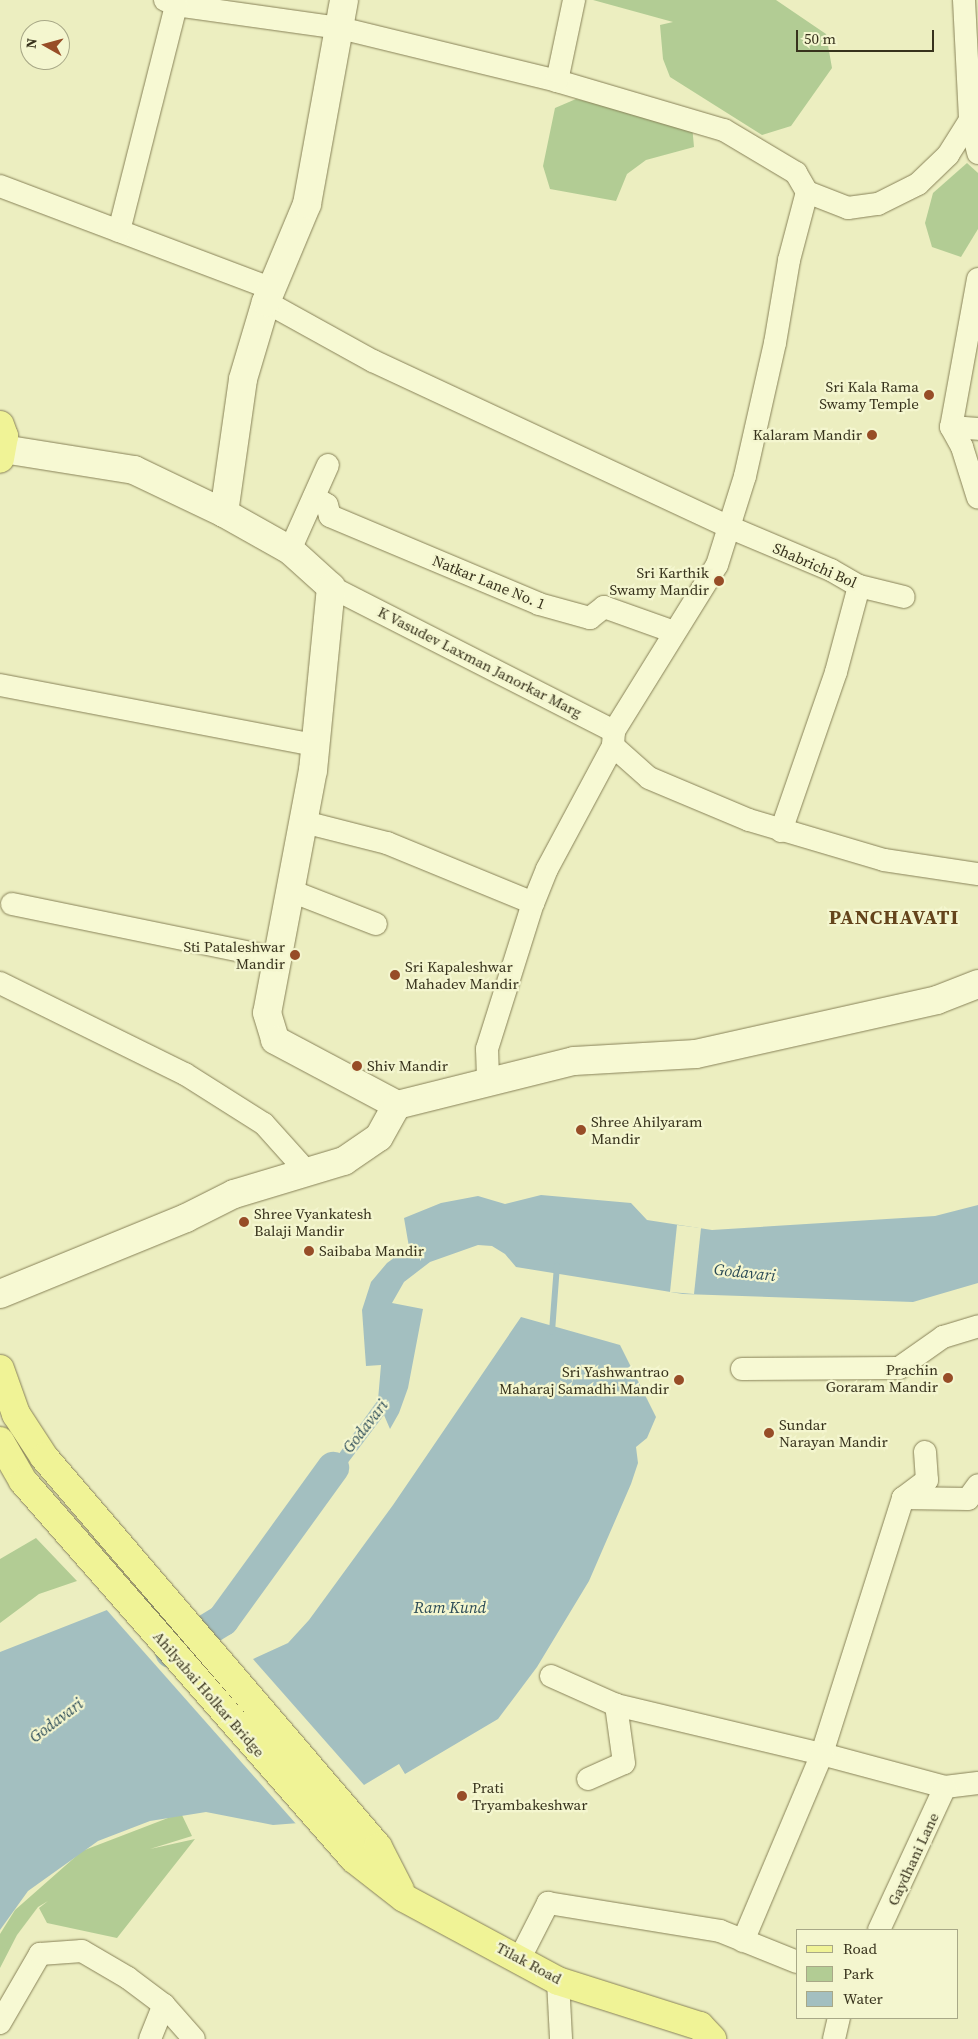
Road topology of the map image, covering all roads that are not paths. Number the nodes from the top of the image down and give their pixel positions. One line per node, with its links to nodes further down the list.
1 (344, 0): 5 (street)
2 (574, 0): 6 (street)
3 (964, 0): 7 (street)
4 (171, 2): 5 (street); 11 (street)
5 (340, 28): 6 (street); 13 (street)
6 (557, 81): 10 (street)
7 (970, 120): 8 (street); 10 (street)
8 (978, 153)
9 (0, 186): 11 (street, Shabrichi Bol)
10 (807, 192): 21 (street)
11 (119, 231): 13 (street, Shabrichi Bol)
12 (978, 279): 14 (street)
13 (269, 296): 20 (street); 21 (street, Shabrichi Bol)
14 (951, 427): 15 (street); 19 (street)
15 (978, 429)
16 (1, 444): 20 (street)
17 (328, 465): 18 (street)
18 (314, 497): 22 (street); 26 (street, Natkar Lane No. 1)
19 (978, 498)
20 (224, 512): 22 (street)
21 (729, 527): 23 (street, Shabrichi Bol); 26 (street)
22 (290, 550): 24 (street)
23 (859, 586): 25 (street, Shabrichi Bol); 31 (street)
24 (331, 587): 28 (street, K Vasudev Laxman Janorkar Marg); 29 (street)
25 (904, 597)
26 (674, 632): 28 (street)
27 (0, 685): 29 (street)
28 (614, 738): 31 (street, K Vasudev Laxman Janorkar Marg); 34 (street)
29 (315, 745): 30 (street)
30 (304, 822): 33 (street); 34 (street)
31 (781, 831): 32 (street, K Vasudev Laxman Janorkar Marg)
32 (978, 874)
33 (291, 891): 36 (street); 37 (street)
34 (533, 903): 40 (street)
35 (12, 904): 37 (street)
36 (376, 924)
37 (276, 958): 41 (street)
38 (0, 983): 42 (street)
39 (978, 984): 40 (street)
40 (488, 1084): 41 (street)
41 (397, 1105): 42 (street)
42 (308, 1172): 43 (street)
43 (0, 1294)
44 (978, 1326): 46 (street)
45 (0, 1369): 57 (main road, Ahilyabai Holkar Bridge)
46 (742, 1369)
47 (0, 1441): 57 (main road, Ahilyabai Holkar Bridge)
48 (925, 1452): 50 (street)
49 (978, 1485): 50 (street)
50 (903, 1498): 53 (street)
51 (551, 1676): 52 (street)
52 (616, 1706): 53 (street); 54 (street)
53 (822, 1754): 56 (street); 59 (street)
54 (588, 1779)
55 (978, 1783): 56 (street)
56 (945, 1786): 58 (street, Gaydhani Lane)
57 (366, 1853): 60 (main road, Tilak Road)
58 (879, 1929)
59 (743, 1941): 60 (street); 61 (street)
60 (520, 1958): 62 (main road, Tilak Road)
61 (796, 1962)
62 (558, 1981): 68 (street); 69 (main road, Tilak Road)
63 (164, 2005): 65 (street); 66 (street); 67 (street)
64 (839, 2019): 70 (street)
65 (0, 2023)
66 (150, 2039)
67 (194, 2039)
68 (561, 2039)
69 (712, 2039)
70 (834, 2039)

